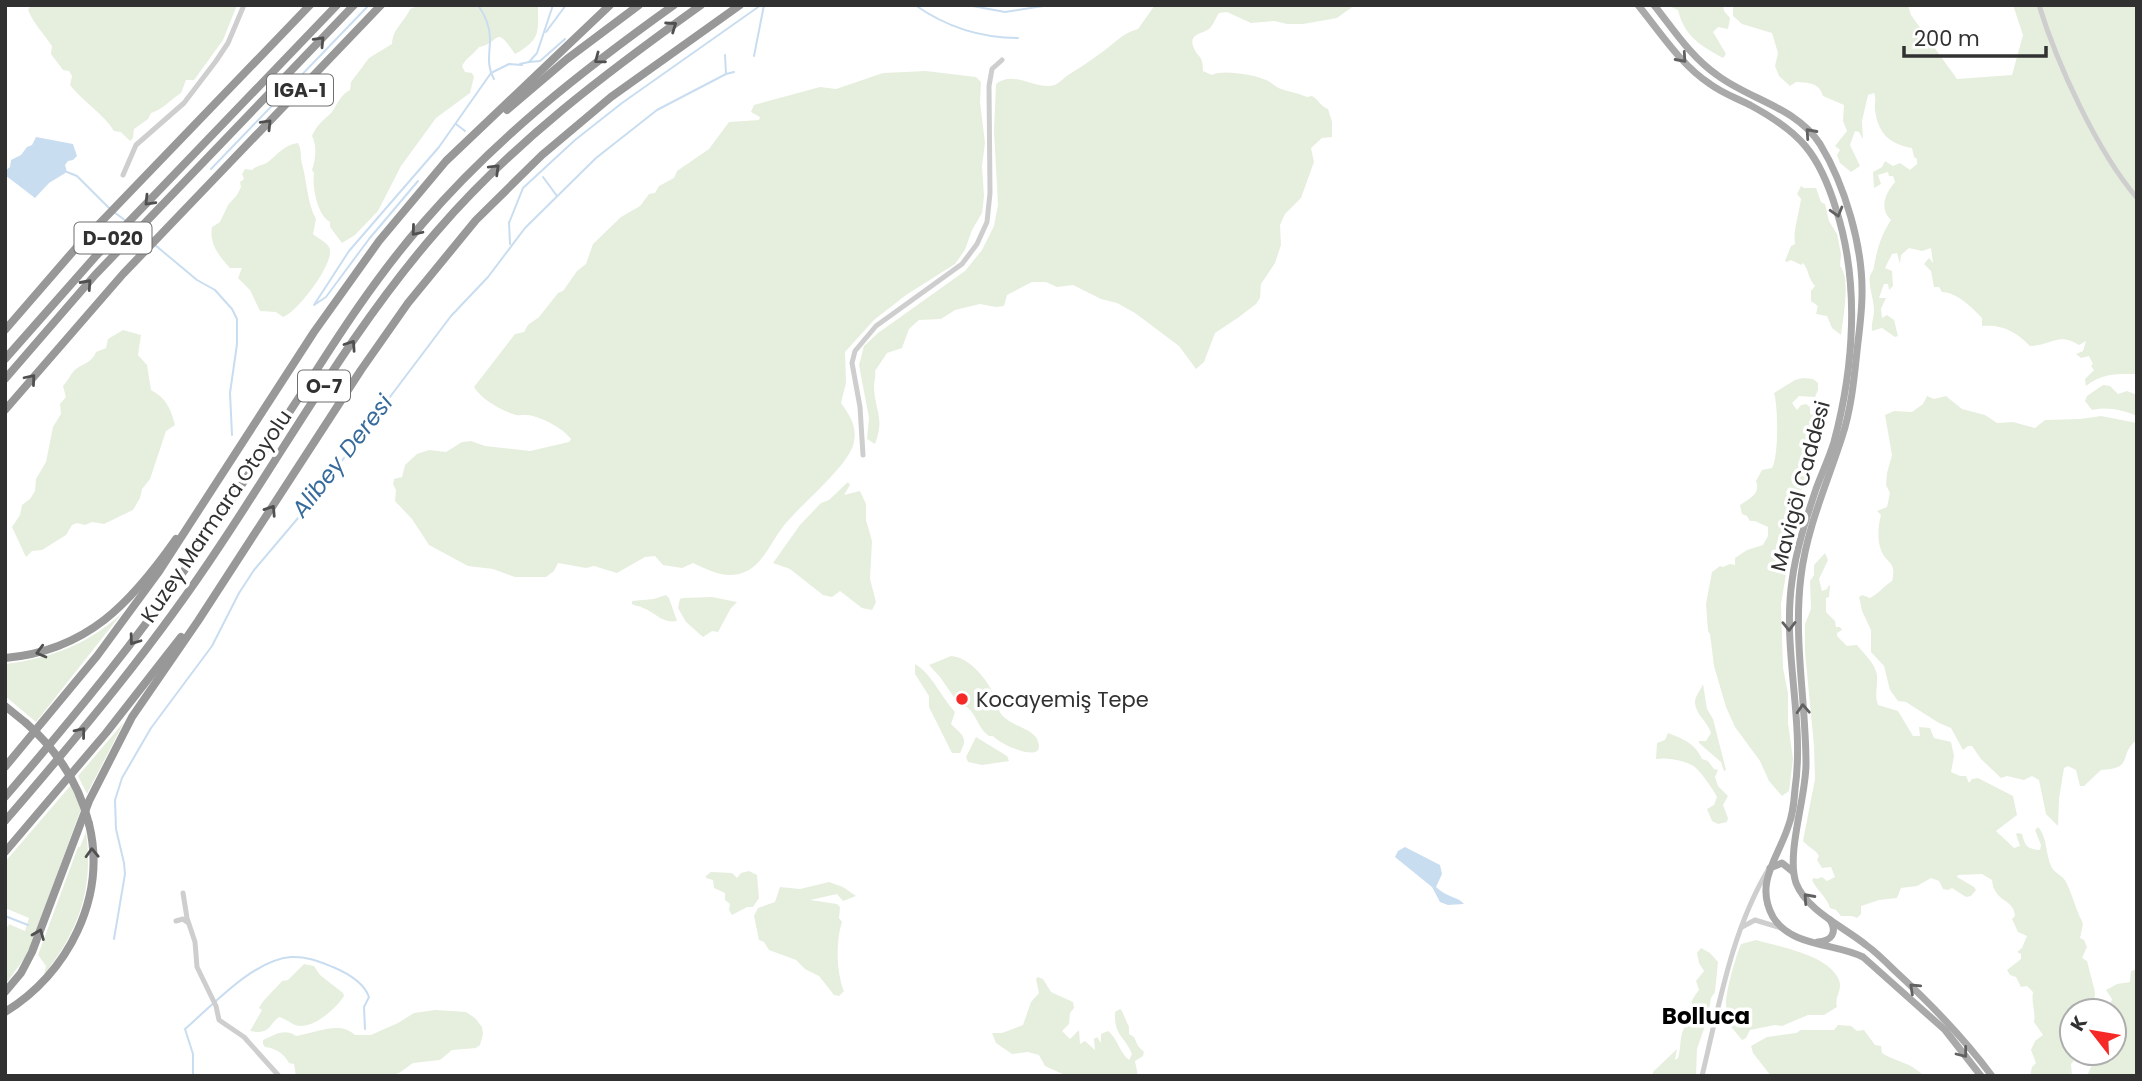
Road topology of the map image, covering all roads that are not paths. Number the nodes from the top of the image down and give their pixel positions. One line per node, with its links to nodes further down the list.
1 (244, 5): 15 (street)
2 (310, 5): 18 (highway)
3 (337, 5): 19 (highway, D-020, one-way to 19)
4 (354, 5): 20 (highway, D-020, one-way to 4)
5 (381, 5): 21 (highway, IGA-1, one-way to 5)
6 (610, 5): 16 (highway)
7 (639, 5): 16 (highway)
8 (674, 5): 28 (highway, Kuzey Marmara Otoyolu / O-7, one-way to 28)
9 (701, 5): 29 (highway, Kuzey Marmara Otoyolu / O-7, one-way to 9)
10 (740, 5): 24 (highway, one-way to 10)
11 (1639, 5): 31 (main road, Mavigöl Caddesi, one-way to 31)
12 (1654, 5): 32 (main road, Mavigöl Caddesi, one-way to 12)
13 (2039, 5): 17 (street)
14 (1002, 60): 23 (street)
15 (123, 175)
16 (420, 192): 22 (highway)
17 (2137, 198)
18 (5, 328)
19 (5, 359)
20 (5, 379)
21 (5, 410)
22 (237, 450): 25 (highway, one-way to 25); 27 (highway)
23 (863, 455)
24 (233, 567): 30 (highway); 40 (highway, one-way to 24)
25 (5, 658)
26 (5, 705): 41 (highway, one-way to 26, bridge)
27 (5, 767)
28 (5, 797)
29 (5, 821)
30 (5, 852)
31 (1769, 868): 32 (main road); 37 (street); 38 (main road, Mavigöl Caddesi)
32 (1794, 874): 34 (main road, one-way to 32)
33 (183, 893): 36 (street)
34 (1828, 917): 39 (main road); 45 (main road, one-way to 34)
35 (176, 921): 36 (street)
36 (189, 925): 42 (street)
37 (1742, 926): 38 (street); 43 (street)
38 (1782, 929): 39 (main road)
39 (1814, 943): 44 (main road, one-way to 44)
40 (5, 992)
41 (5, 1012)
42 (279, 1076)
43 (1702, 1076)
44 (1981, 1076)
45 (1992, 1076)

